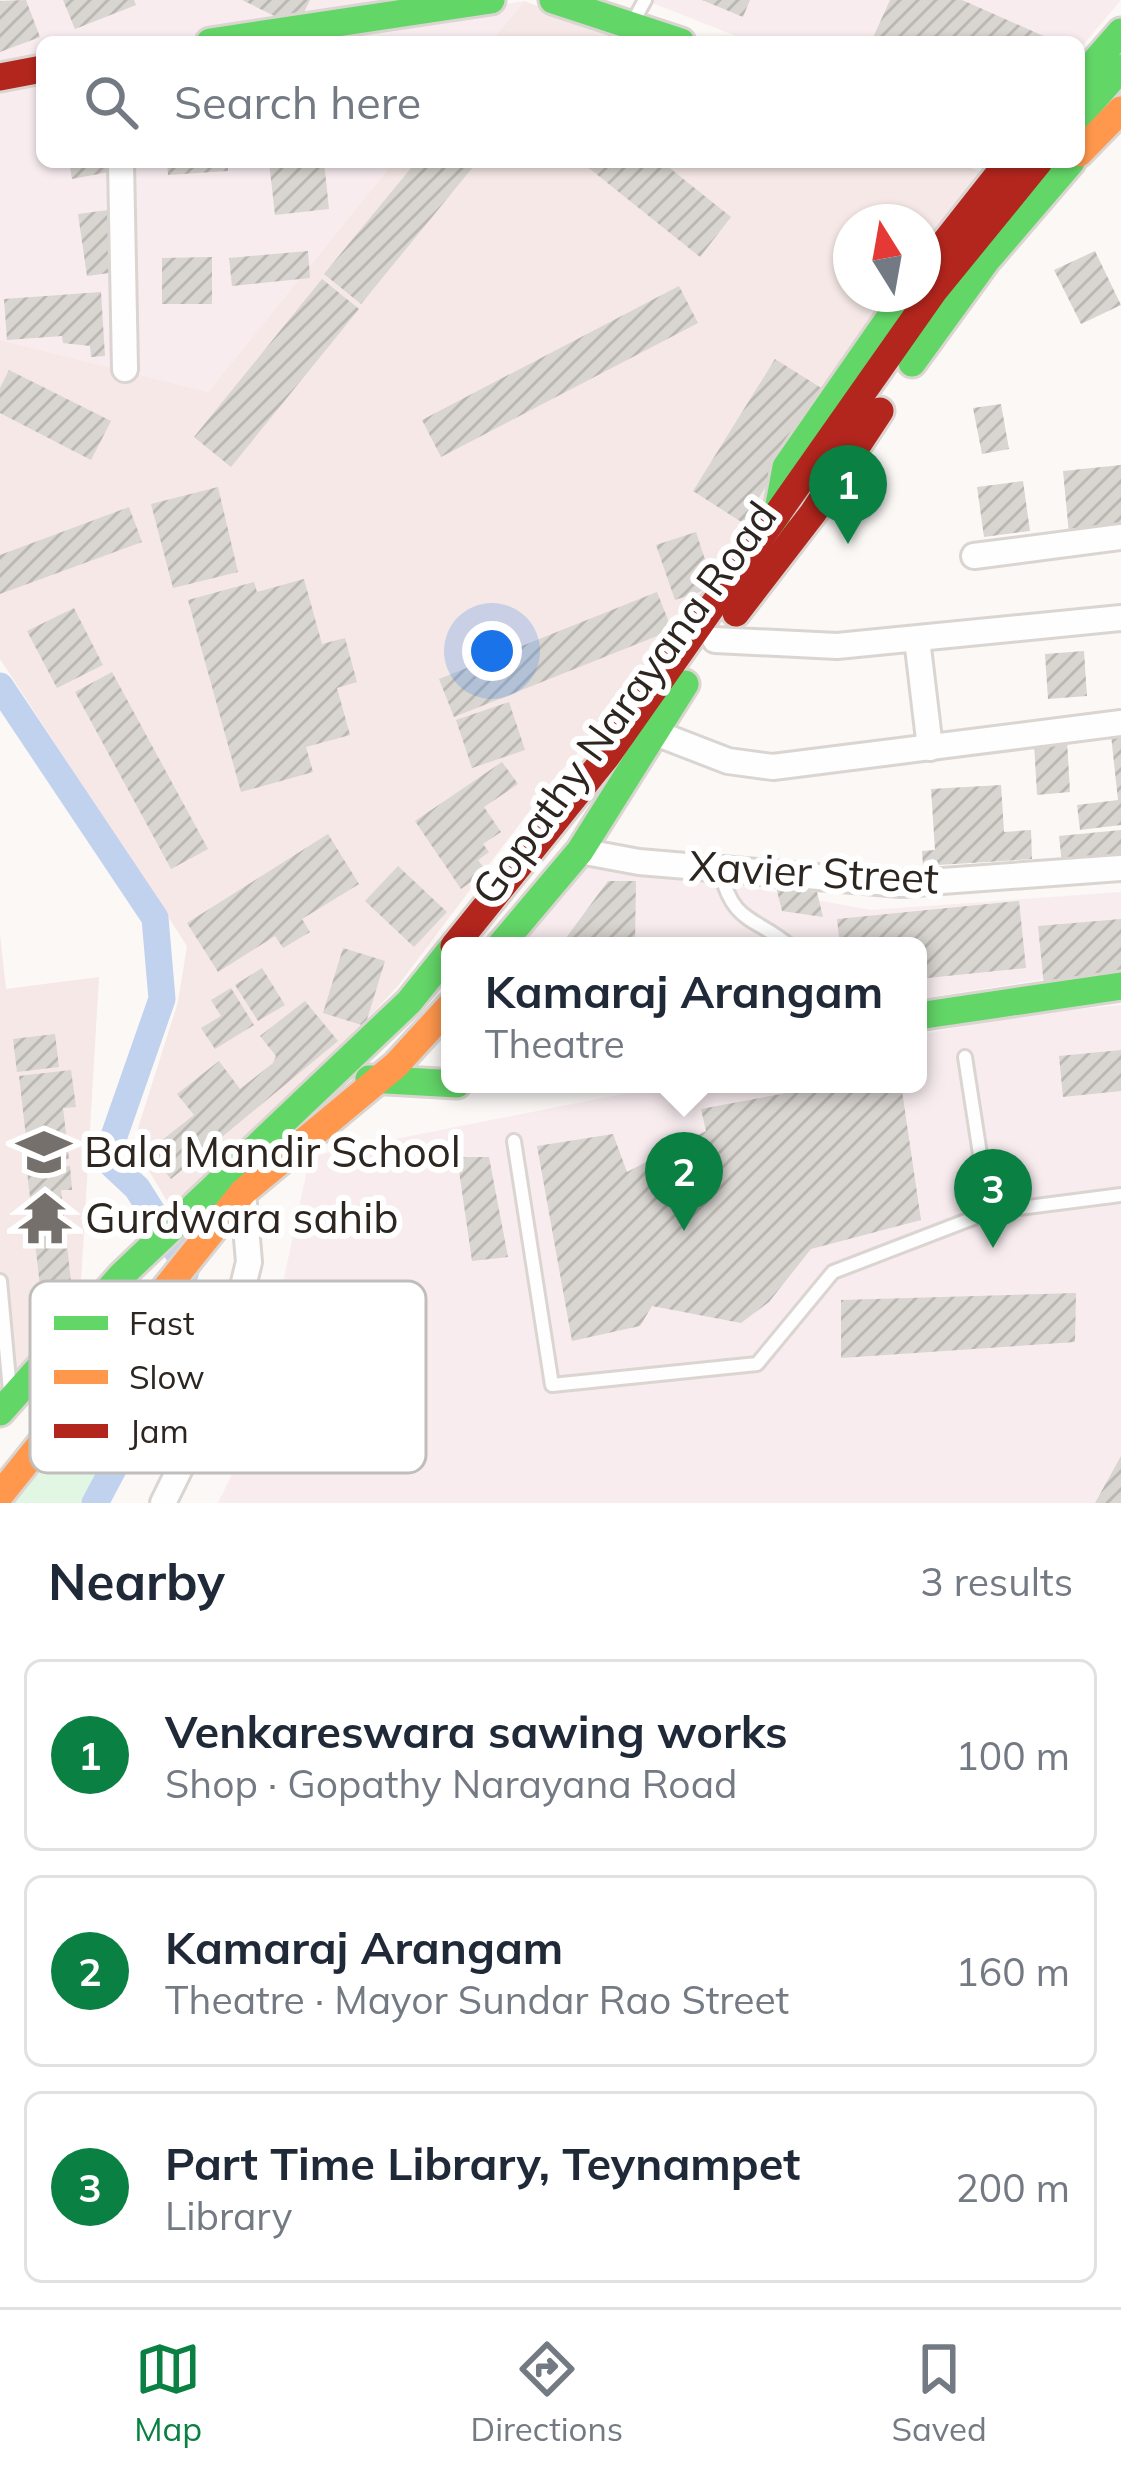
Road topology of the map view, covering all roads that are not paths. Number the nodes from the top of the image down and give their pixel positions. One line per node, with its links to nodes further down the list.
1 (491, 0): 5 (main road)
2 (553, 0): 3 (main road)
3 (639, 12): 6 (main road)
4 (1121, 32): 9 (main road)
5 (250, 36)
6 (673, 36)
7 (1121, 68): 11 (main road)
8 (36, 70): 10 (main road)
9 (1085, 73)
10 (0, 77)
11 (1085, 109)
12 (1121, 110): 13 (main road)
13 (1085, 147)
14 (121, 168): 20 (street)
15 (1002, 168): 18 (main road)
16 (1034, 168): 21 (main road)
17 (1066, 168): 26 (main road, Gopathy Narayana Road)
18 (941, 247)
19 (894, 312): 21 (main road)
20 (124, 369)
21 (776, 520): 33 (main road)
22 (1121, 537): 23 (street)
23 (974, 556)
24 (1121, 617): 25 (street)
25 (917, 639): 26 (street); 29 (street)
26 (716, 640): 28 (main road, Gopathy Narayana Road)
27 (1121, 723): 29 (street)
28 (653, 732): 29 (street); 30 (main road, Gopathy Narayana Road)
29 (931, 748)
30 (580, 851): 32 (street, Xavier Street); 34 (main road, Gopathy Narayana Road)
31 (1121, 868): 32 (street, Xavier Street)
32 (720, 870): 35 (lane)
33 (461, 937)
34 (508, 937)
35 (775, 937)
36 (441, 962): 41 (main road)
37 (1121, 986): 38 (main road)
38 (927, 1015)
39 (441, 1016): 42 (main road)
40 (965, 1057): 47 (lane)
41 (332, 1072): 42 (main road); 48 (main road)
42 (378, 1080): 43 (main road); 45 (main road)
43 (441, 1083)
44 (514, 1141): 47 (lane)
45 (243, 1192): 48 (main road); 52 (street)
46 (1121, 1195): 47 (lane)
47 (989, 1212)
48 (200, 1221): 50 (main road); 51 (main road)
49 (0, 1281): 54 (lane)
50 (116, 1281)
51 (158, 1281)
52 (244, 1281)
53 (30, 1377): 54 (main road)
54 (5, 1405)
55 (30, 1456): 57 (main road)
56 (178, 1473): 58 (street)
57 (0, 1495)
58 (163, 1503)

